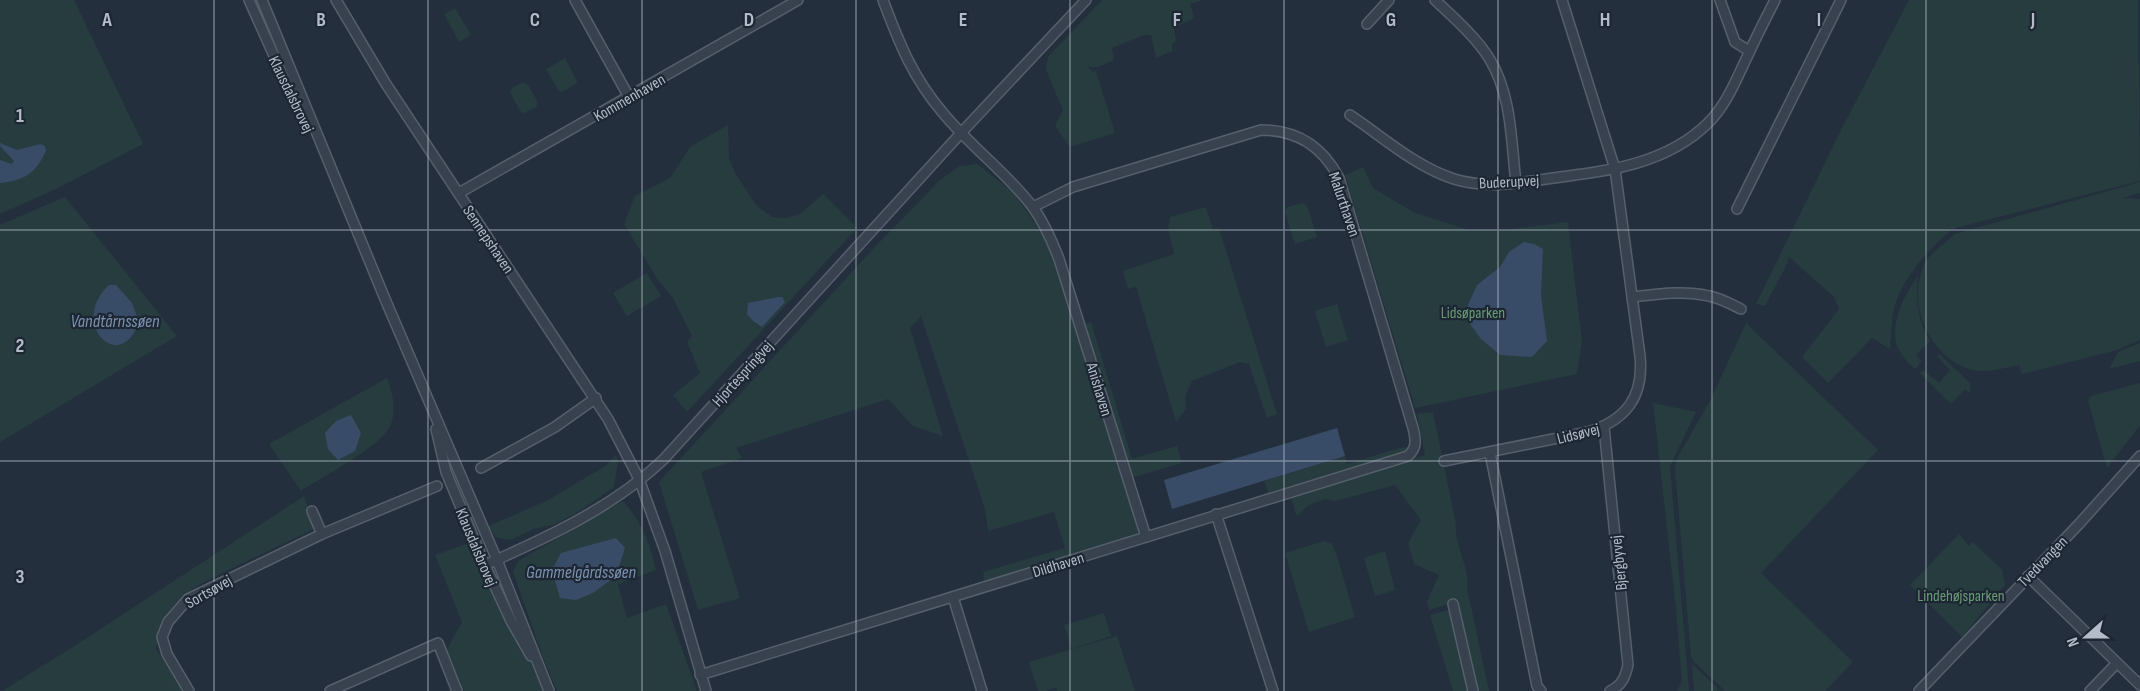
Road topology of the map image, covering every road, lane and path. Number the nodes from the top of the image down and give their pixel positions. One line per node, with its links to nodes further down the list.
1 (249, 0): 21 (street, Klausdalsbrovej)
2 (262, 0): 21 (street, Klausdalsbrovej)
3 (336, 0): 22 (street, Sennepshaven)
4 (574, 0): 16 (street)
5 (798, 0): 16 (street, Kommenhaven)
6 (883, 0): 18 (street)
7 (1086, 0): 18 (street, Hjortespringvej)
8 (1389, 0): 14 (street)
9 (1435, 0): 20 (street)
10 (1562, 0): 19 (street, Lidsøvej)
11 (1720, 0): 15 (street)
12 (1775, 0): 15 (street, Buderupvej)
13 (1841, 0): 24 (street)
14 (1367, 24)
15 (1749, 51): 19 (street, Buderupvej)
16 (629, 97): 22 (street, Kommenhaven)
17 (1350, 115): 20 (street, Buderupvej)
18 (962, 133): 23 (street); 35 (street, Hjortespringvej)
19 (1615, 170): 20 (street, Buderupvej); 25 (street, Lidsøvej)
20 (1516, 183)
21 (338, 186): 28 (street, Klausdalsbrovej)
22 (459, 193): 27 (street, Sennepshaven)
23 (1033, 207): 30 (street, Malurthaven); 40 (street, Anishaven)
24 (1737, 209)
25 (1632, 297): 26 (street); 29 (street, Lidsøvej)
26 (1741, 309)
27 (596, 398): 34 (street); 35 (street, Sennepshaven)
28 (433, 413): 41 (street, Klausdalsbrovej); 42 (street, Klausdalsbrovej)
29 (1604, 427): 31 (street, Lidsøvej); 59 (street, Bjergbyvej)
30 (1414, 450): 38 (street, Dildhaven)
31 (1490, 453): 33 (street, Lidsøvej); 58 (street)
32 (2140, 456): 43 (street, Tvedvangen)
33 (1444, 461)
34 (481, 468)
35 (639, 479): 41 (street, Hjortespringvej); 48 (street, Sennepshaven)
36 (438, 486): 39 (street, Sortsøvej)
37 (312, 511): 39 (street)
38 (1216, 514): 40 (street, Dildhaven); 56 (street)
39 (322, 534): 50 (street, Sortsøvej)
40 (1146, 537): 44 (street, Dildhaven)
41 (497, 560): 42 (street, Hjortespringvej); 47 (street, Klausdalsbrovej)
42 (485, 565): 47 (street, Klausdalsbrovej)
43 (2028, 576): 46 (street); 60 (street, Tvedvangen)
44 (953, 597): 48 (street, Dildhaven); 55 (street)
45 (1453, 604): 57 (street)
46 (2117, 663): 49 (street); 61 (street)
47 (542, 673): 53 (street, Klausdalsbrovej)
48 (700, 675): 54 (street, Sennepshaven)
49 (2140, 685)
50 (189, 691)
51 (330, 691): 52 (street)
52 (457, 691)
53 (549, 691)
54 (706, 691)
55 (982, 691)
56 (1273, 691)
57 (1473, 691)
58 (1541, 691)
59 (1610, 691)
60 (1919, 691)
61 (2090, 691)

